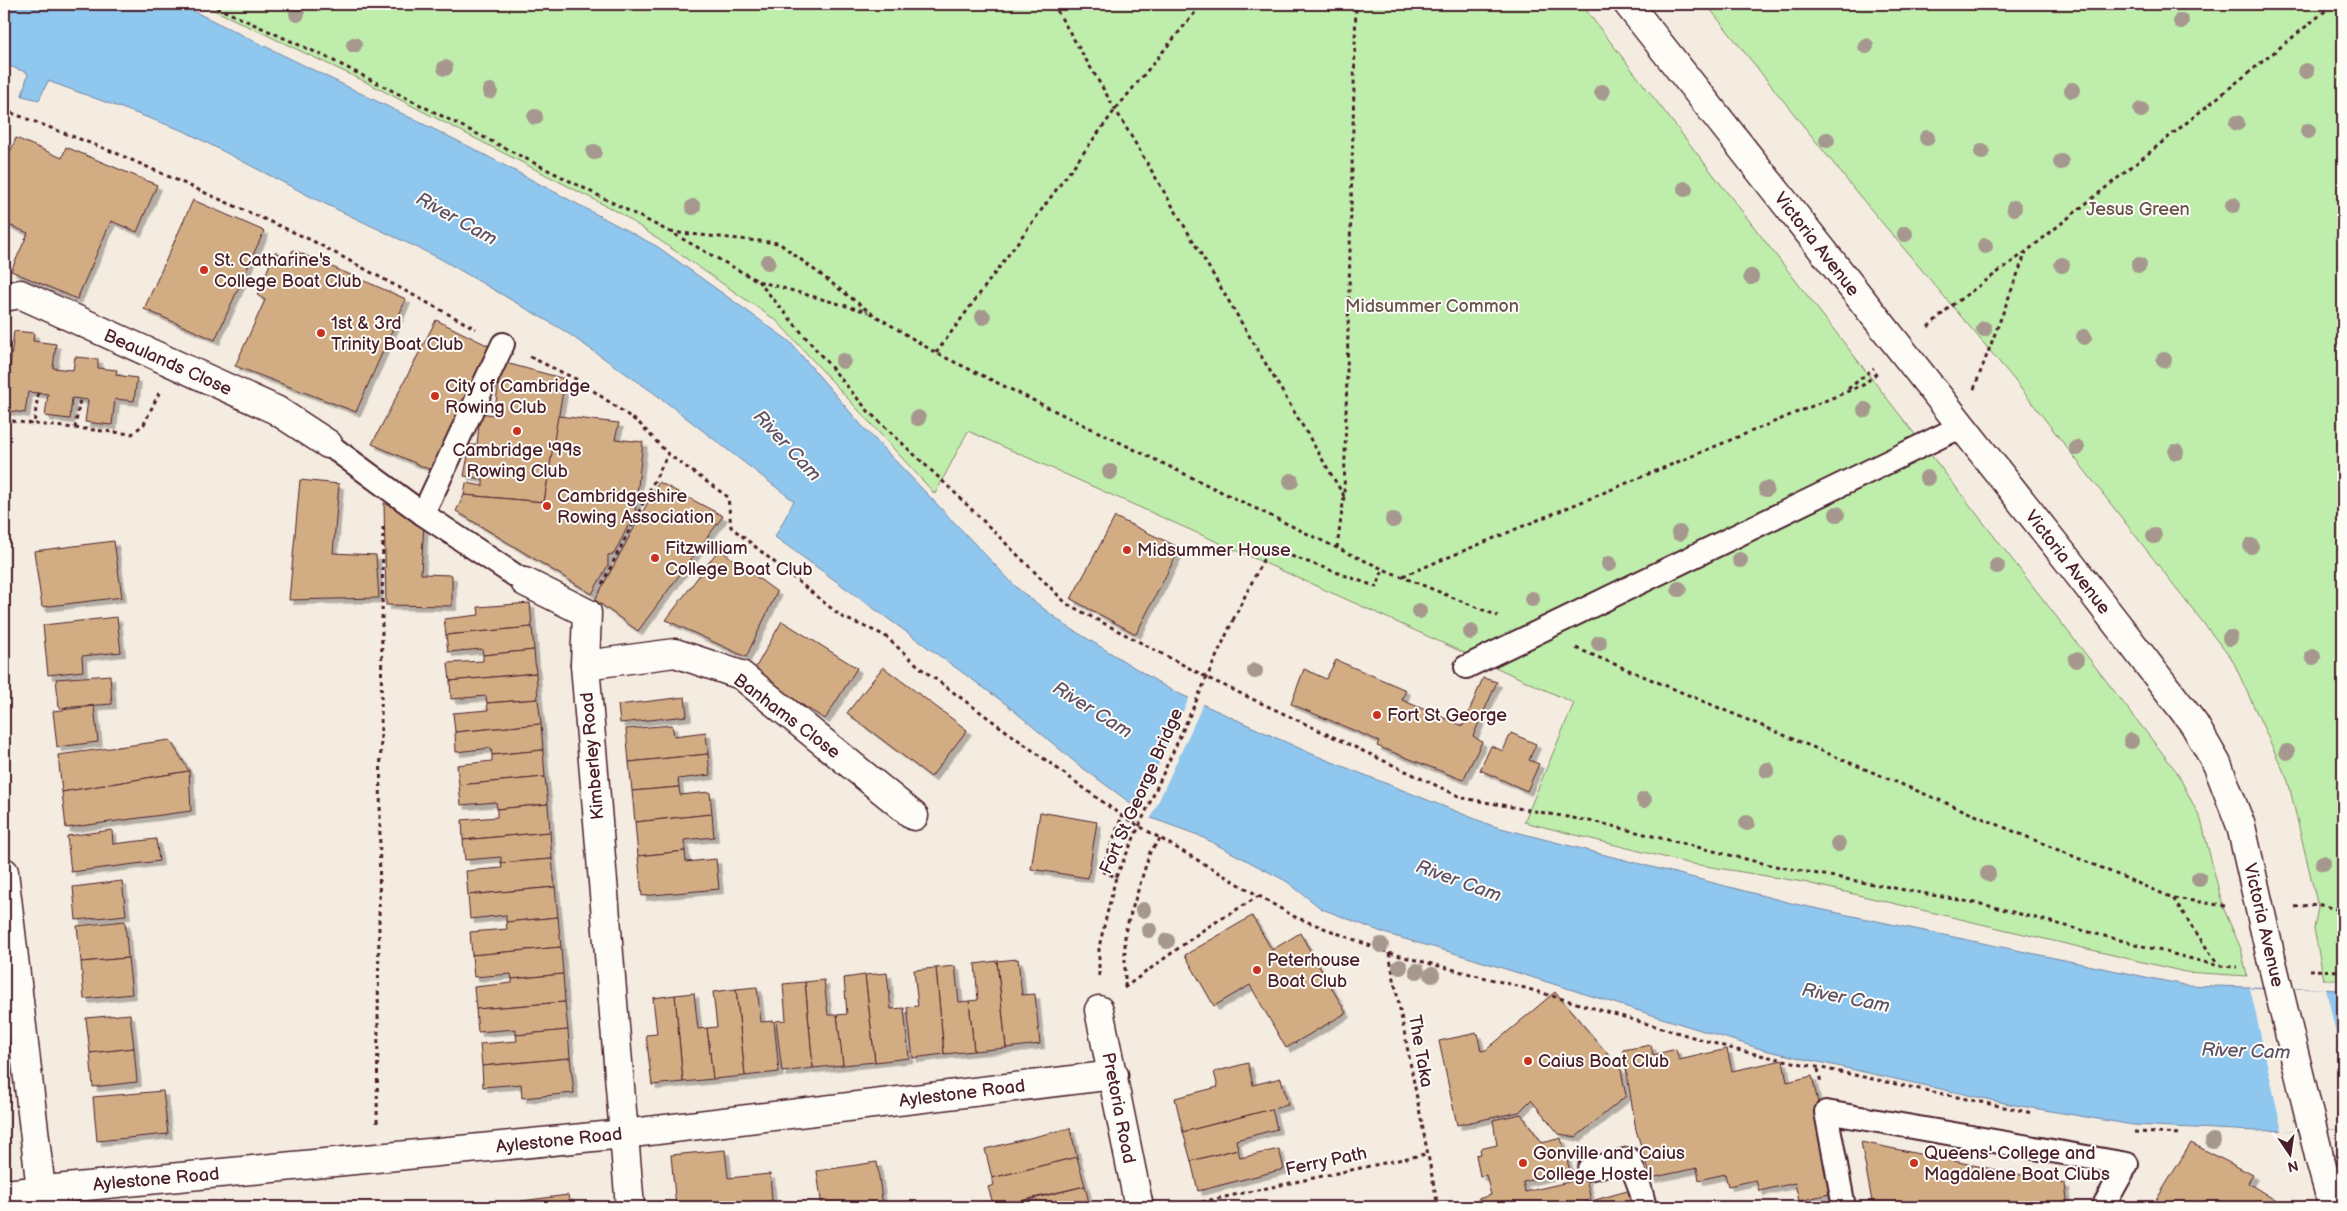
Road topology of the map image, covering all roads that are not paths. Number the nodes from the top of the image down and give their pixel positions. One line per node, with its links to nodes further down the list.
1 (1628, 4): 4 (street, Victoria Avenue)
2 (9, 292): 5 (street, Beaulands Close)
3 (503, 344): 6 (lane)
4 (1960, 426): 9 (lane); 23 (street, Victoria Avenue, bridge)
5 (328, 444): 6 (lane)
6 (423, 514): 7 (lane)
7 (525, 582): 8 (street, Kimberley Road)
8 (585, 665): 10 (street, Banhams Close); 14 (street, Kimberley Road)
9 (1466, 667)
10 (914, 816)
11 (4, 872): 17 (street)
12 (1099, 1010): 13 (street, Pretoria Road)
13 (1114, 1075): 14 (street, Aylestone Road); 19 (street, Pretoria Road)
14 (624, 1134): 17 (street, Aylestone Road); 18 (street, Kimberley Road)
15 (1589, 1169): 20 (lane)
16 (4, 1194): 17 (street, Aylestone Road)
17 (42, 1199)
18 (630, 1207)
19 (1139, 1207)
20 (1645, 1207)
21 (1844, 1207): 22 (lane)
22 (2103, 1207)
23 (2334, 1207)

